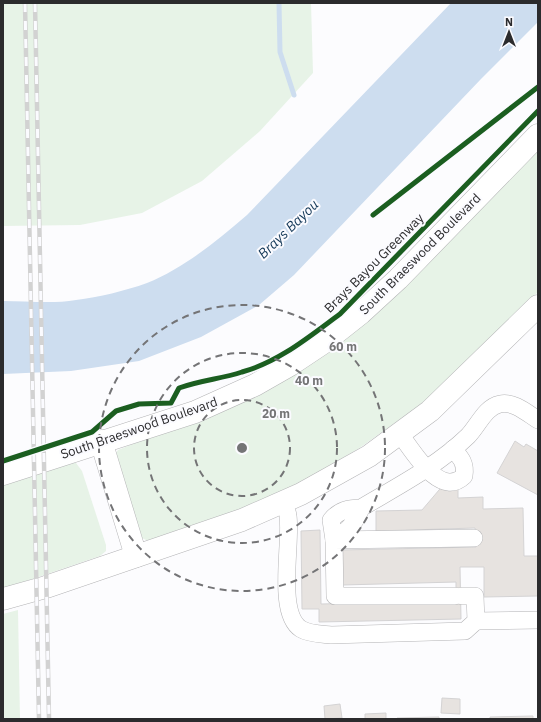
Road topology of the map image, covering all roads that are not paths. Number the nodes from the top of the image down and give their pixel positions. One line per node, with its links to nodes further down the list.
1 (538, 135): 5 (main road, South Braeswood Boulevard)
2 (535, 313): 4 (main road)
3 (538, 420): 6 (lane)
4 (400, 434): 7 (lane); 9 (main road)
5 (101, 441): 8 (main road, South Braeswood Boulevard); 12 (main road)
6 (453, 449): 7 (lane); 7 (lane)
7 (427, 469): 11 (lane)
8 (3, 474)
9 (282, 502): 12 (main road); 15 (lane)
10 (474, 538): 11 (lane)
11 (334, 540): 15 (lane)
12 (136, 556): 13 (main road)
13 (3, 599)
14 (538, 620): 15 (lane)
15 (476, 622)

